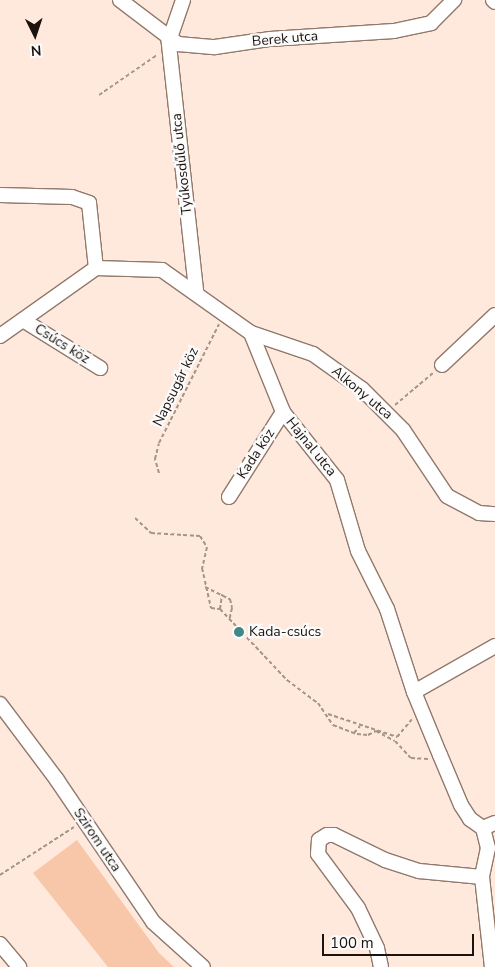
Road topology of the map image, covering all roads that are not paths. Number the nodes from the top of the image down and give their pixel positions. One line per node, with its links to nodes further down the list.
1 (120, 0): 4 (street, Berek utca)
2 (183, 0): 4 (street, Tyúkosdűlő utca)
3 (454, 0): 4 (street, Berek utca)
4 (169, 41): 7 (street, Tyúkosdűlő utca)
5 (0, 195): 6 (street)
6 (96, 268): 7 (street); 9 (street)
7 (196, 292): 10 (street)
8 (495, 315): 12 (street)
9 (23, 320): 11 (street); 13 (street, Csúcs köz)
10 (251, 333): 14 (street, Hajnal utca); 16 (street, Alkony utca)
11 (0, 336)
12 (442, 365)
13 (100, 368)
14 (283, 412): 15 (street, Kada köz); 18 (street, Hajnal utca)
15 (229, 496)
16 (495, 514)
17 (495, 646): 18 (street)
18 (414, 692): 20 (street, Hajnal utca)
19 (0, 704): 24 (street, Szirom utca)
20 (489, 825): 21 (street)
21 (482, 877): 25 (street); 26 (street)
22 (0, 944): 23 (street)
23 (19, 967)
24 (203, 967)
25 (381, 967)
26 (492, 967)

